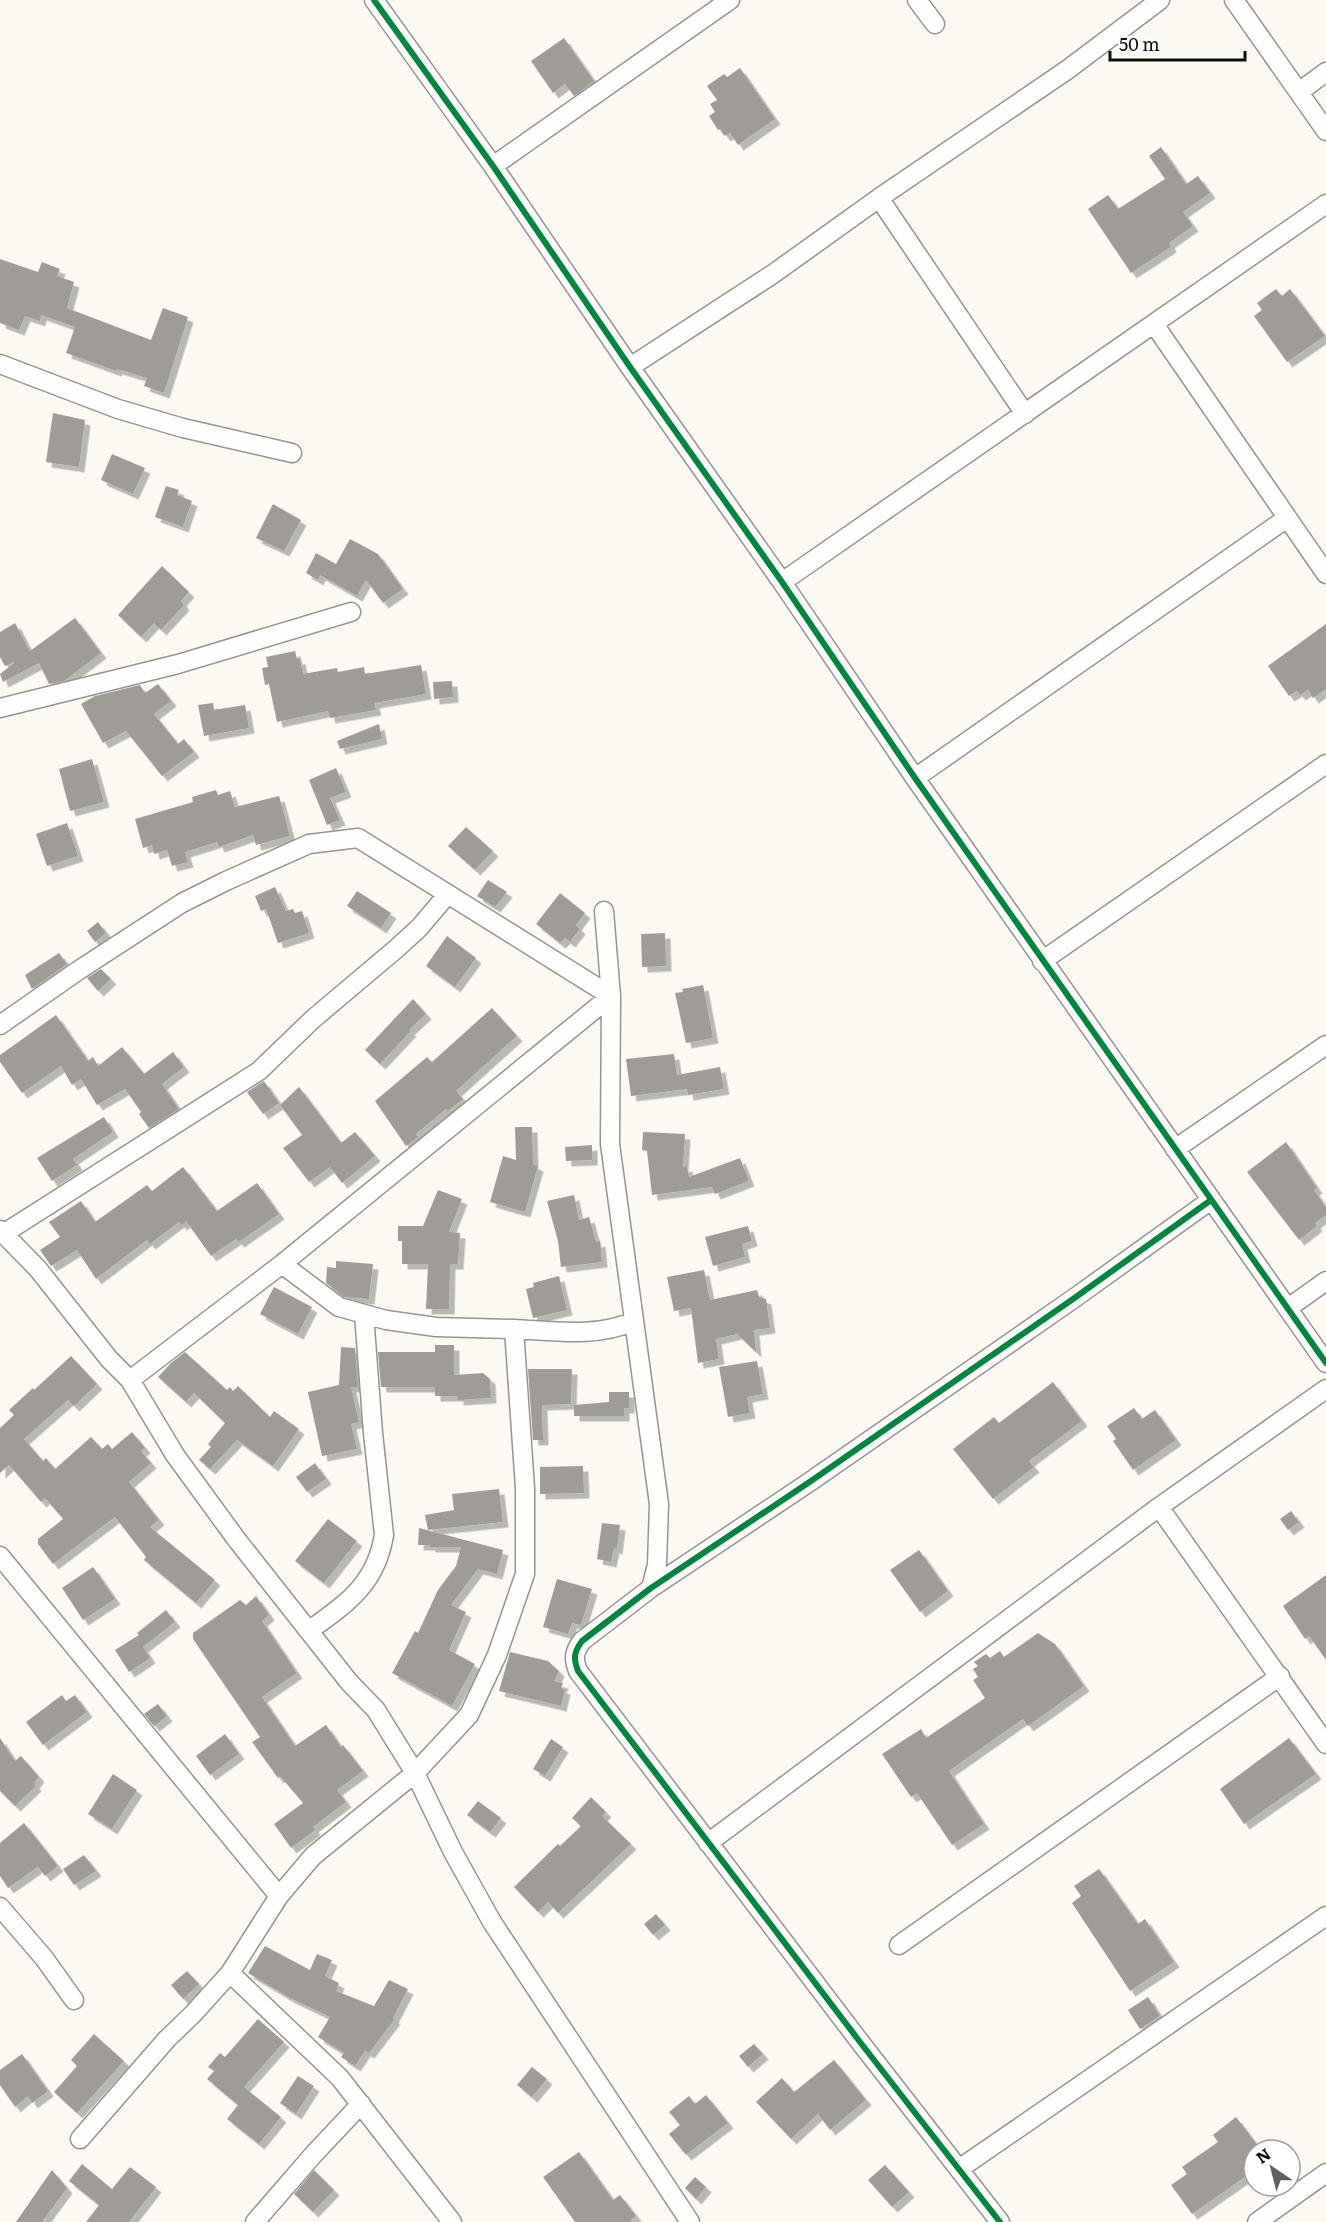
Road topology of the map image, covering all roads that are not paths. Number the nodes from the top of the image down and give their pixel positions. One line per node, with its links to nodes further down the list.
1 (730, 0): 10 (street)
2 (917, 0): 6 (street)
3 (1160, 0): 11 (street)
4 (1234, 0): 8 (street)
5 (379, 2): 10 (street)
6 (935, 24)
7 (1326, 72): 8 (street)
8 (1299, 92): 9 (street)
9 (1326, 131)
10 (493, 166): 15 (street)
11 (879, 198): 15 (street); 16 (street)
12 (1326, 204): 13 (street)
13 (1154, 324): 16 (street); 18 (street)
14 (0, 364): 17 (street)
15 (630, 367): 20 (street)
16 (1025, 414): 20 (street)
17 (292, 453)
18 (1287, 518): 19 (street); 24 (street)
19 (1326, 574)
20 (782, 582): 24 (street)
21 (351, 612): 22 (street)
22 (0, 708)
23 (1326, 764): 27 (street)
24 (915, 778): 27 (street)
25 (447, 895): 28 (street); 29 (street); 33 (street)
26 (604, 911): 28 (street)
27 (1042, 961): 31 (street)
28 (611, 996): 34 (street); 38 (street)
29 (0, 1025)
30 (1326, 1045): 31 (street)
31 (1175, 1149): 32 (street)
32 (1211, 1200): 36 (street); 45 (street)
33 (1, 1232): 41 (street)
34 (282, 1264): 37 (street); 41 (street)
35 (1326, 1281): 36 (street)
36 (1288, 1308): 40 (street)
37 (364, 1314): 39 (street); 46 (street)
38 (634, 1321): 39 (street); 45 (street)
39 (514, 1329): 49 (street)
40 (1326, 1363)
41 (130, 1380): 46 (street)
42 (1326, 1389): 43 (street)
43 (1159, 1507): 47 (street); 50 (street)
44 (0, 1556): 51 (street)
45 (651, 1588): 50 (street)
46 (309, 1630): 49 (street)
47 (1280, 1676): 48 (street); 54 (street)
48 (1326, 1744)
49 (415, 1773): 51 (street); 63 (street)
50 (708, 1843): 59 (street)
51 (279, 1896): 55 (street)
52 (0, 1907): 56 (street)
53 (1326, 1916): 59 (street)
54 (898, 1945)
55 (230, 1973): 57 (street); 58 (street)
56 (74, 2000)
57 (361, 2104): 61 (street); 62 (street)
58 (80, 2139)
59 (959, 2169): 64 (street)
60 (1326, 2173): 65 (street)
61 (255, 2222)
62 (452, 2222)
63 (690, 2222)
64 (1000, 2222)
65 (1257, 2222)

